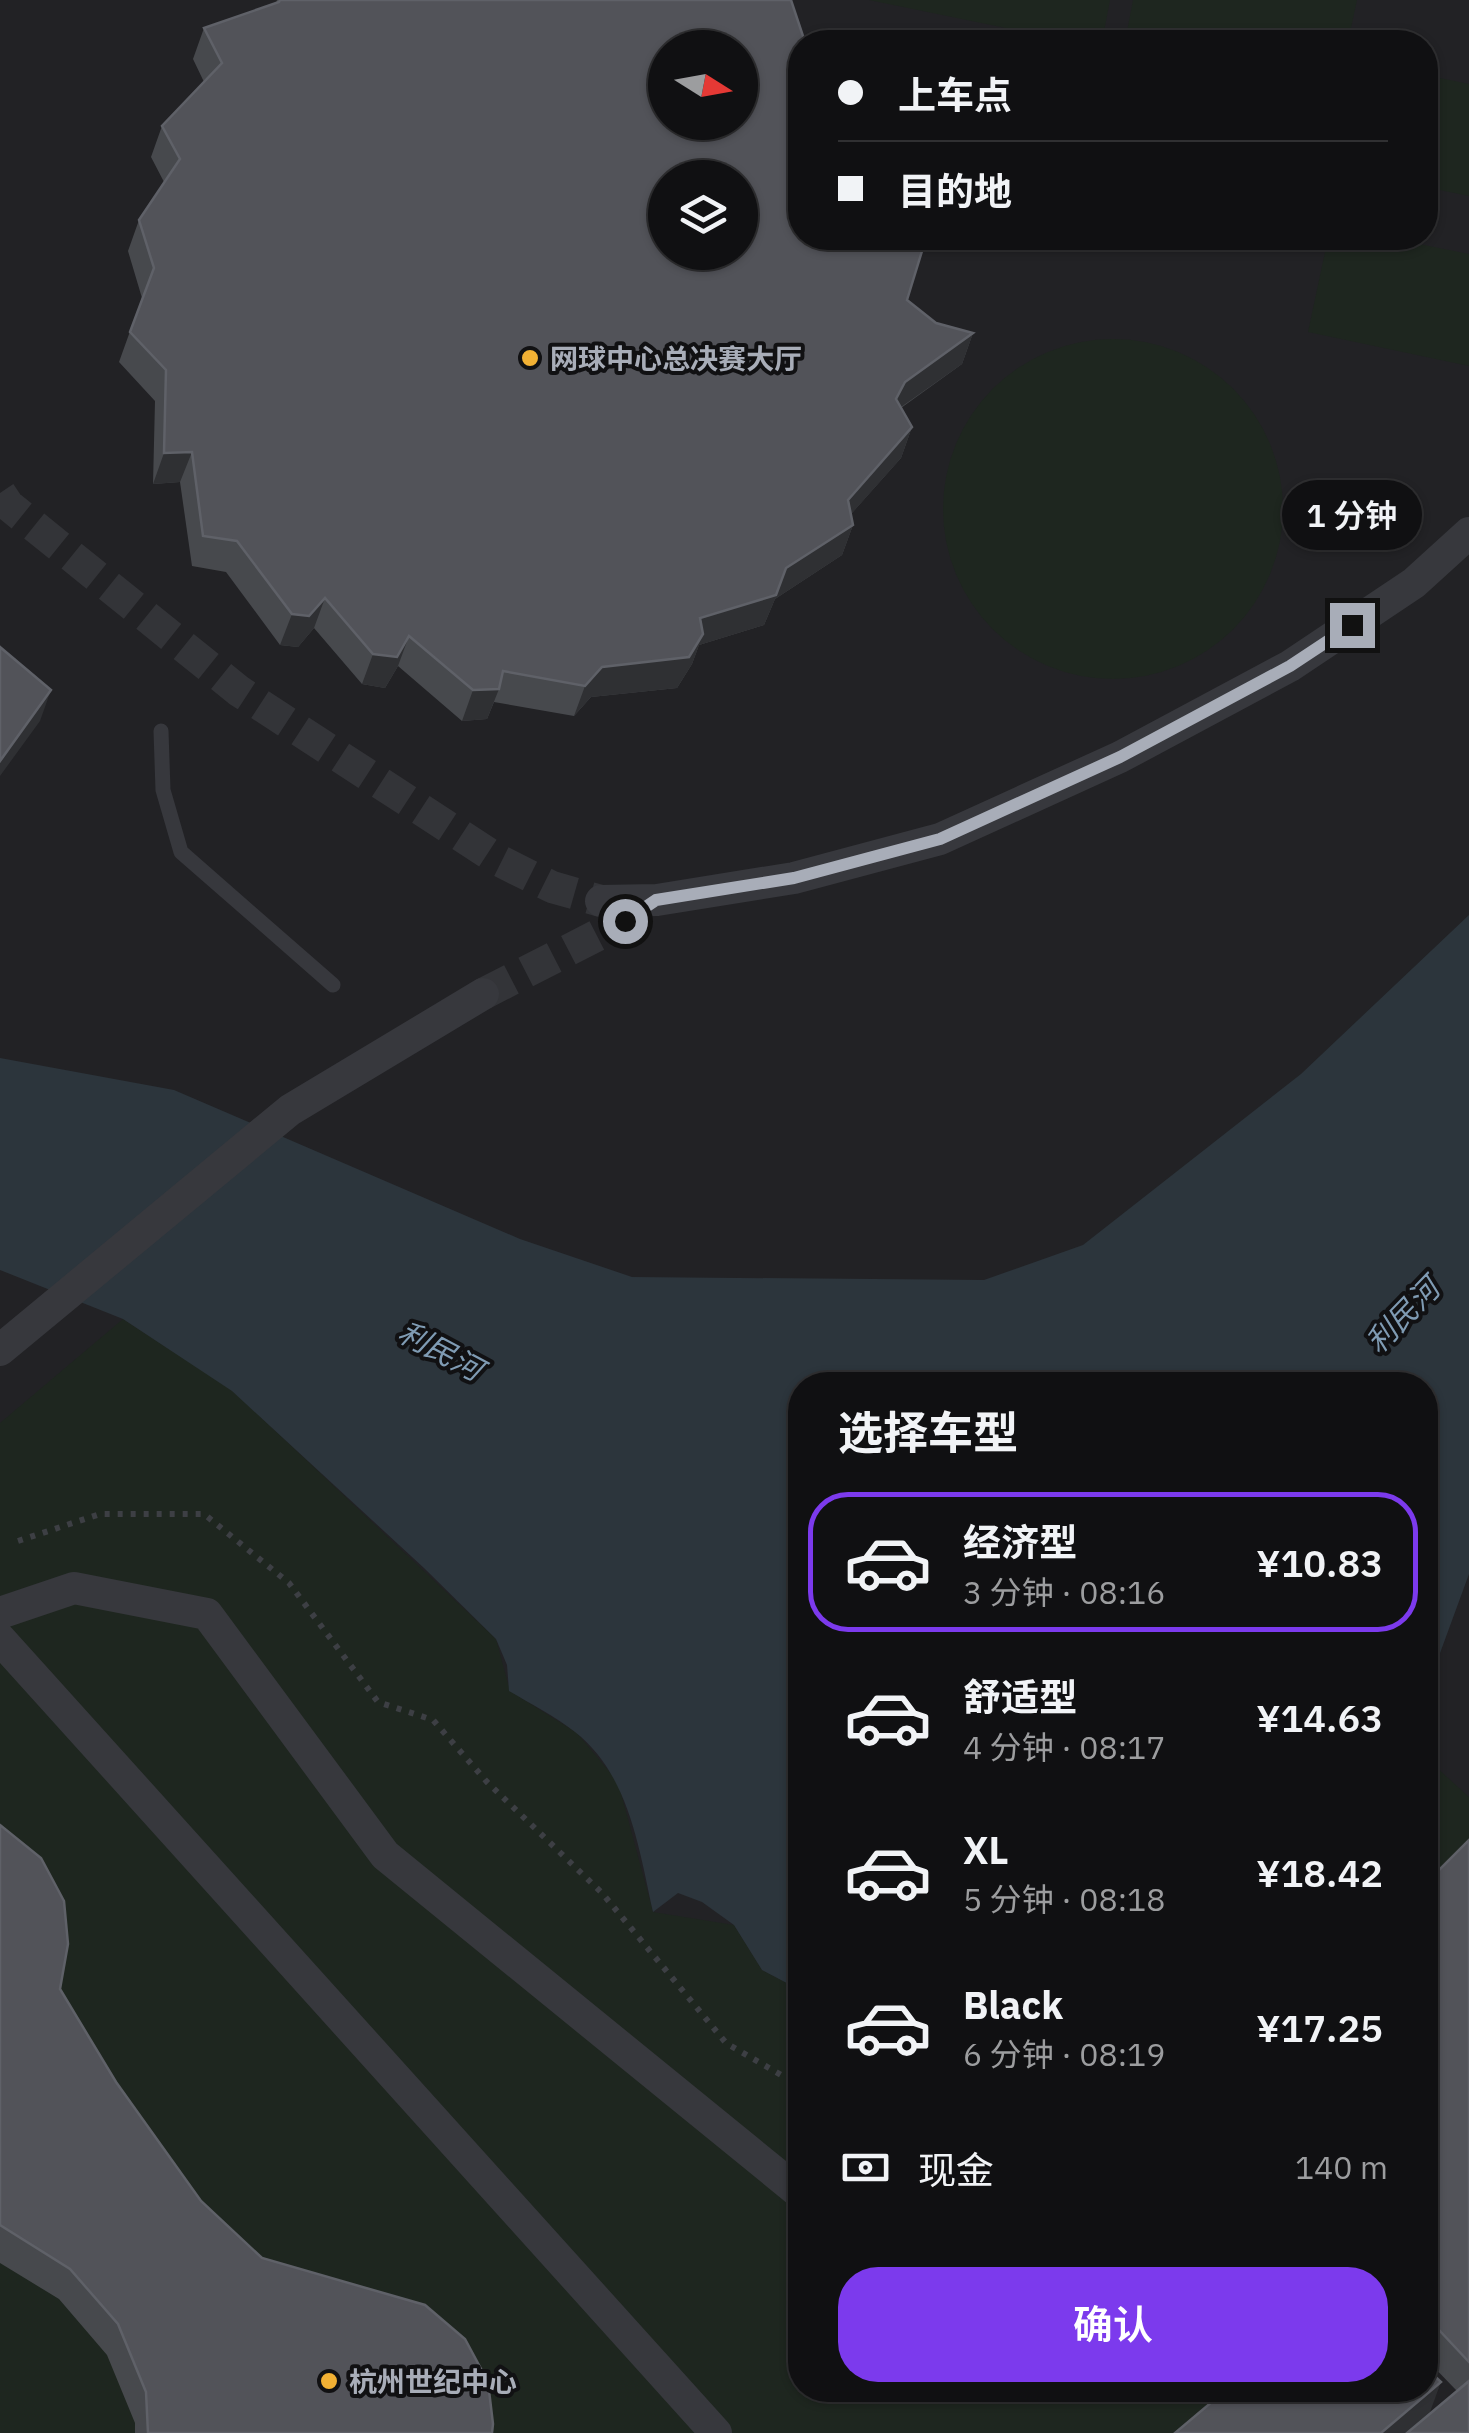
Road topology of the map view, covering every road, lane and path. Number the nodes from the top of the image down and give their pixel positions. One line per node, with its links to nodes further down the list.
1 (1469, 534): 3 (street)
2 (162, 731): 4 (lane)
3 (613, 911)
4 (334, 985)
5 (483, 994): 6 (street)
6 (0, 1350)
7 (18, 1540): 10 (path)
8 (0, 1613): 11 (street)
9 (0, 1638): 12 (street)
10 (788, 2079)
11 (788, 2183)
12 (716, 2433)

